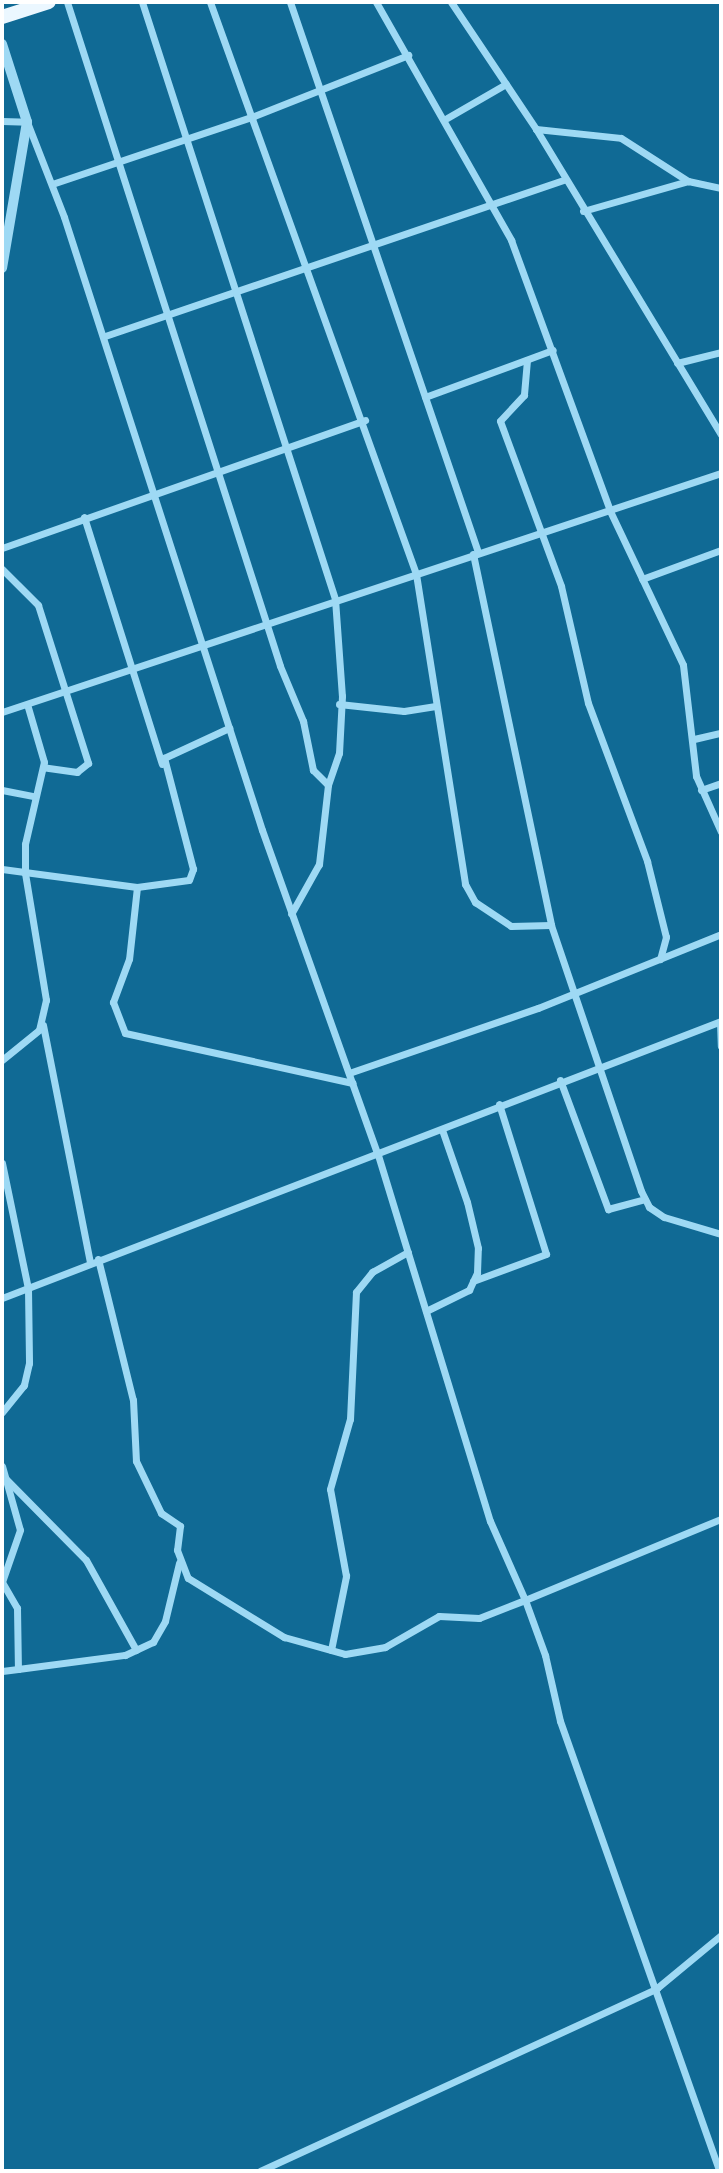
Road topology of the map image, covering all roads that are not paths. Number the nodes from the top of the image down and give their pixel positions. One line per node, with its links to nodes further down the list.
1 (49, 2): 8 (main road)
2 (67, 2): 19 (street)
3 (142, 2): 18 (street)
4 (210, 2): 13 (street)
5 (290, 2): 12 (street)
6 (376, 2): 10 (street)
7 (454, 3): 11 (street)
8 (2, 17)
9 (2, 44): 16 (street)
10 (408, 55): 12 (street); 14 (street)
11 (506, 84): 14 (street); 17 (street)
12 (322, 90): 13 (street); 26 (street)
13 (254, 116): 18 (street); 29 (street)
14 (447, 118): 24 (street)
15 (2, 121): 16 (street)
16 (27, 122): 22 (street); 27 (street)
17 (536, 129): 20 (street); 21 (street)
18 (187, 137): 19 (street); 30 (street)
19 (117, 162): 22 (street); 31 (street)
20 (564, 180): 24 (street); 25 (street)
21 (688, 181): 23 (street); 25 (street)
22 (52, 184): 32 (street)
23 (721, 188)
24 (495, 205): 26 (street); 33 (street)
25 (583, 211): 36 (street)
26 (373, 247): 29 (street); 37 (street)
27 (3, 253): 28 (street)
28 (2, 268)
29 (306, 269): 30 (street); 38 (street)
30 (235, 292): 31 (street); 40 (street)
31 (169, 314): 32 (street); 41 (street)
32 (105, 337): 43 (street)
33 (553, 350): 35 (street); 44 (street)
34 (721, 352): 36 (street)
35 (527, 360): 37 (street); 46 (street)
36 (677, 363): 39 (street)
37 (425, 397): 49 (street)
38 (365, 420): 40 (street); 51 (street)
39 (721, 434)
40 (287, 447): 41 (street); 53 (street)
41 (220, 469): 43 (street); 54 (street)
42 (721, 472): 44 (street)
43 (151, 492): 45 (street); 55 (street)
44 (610, 511): 46 (street); 52 (street)
45 (84, 517): 47 (street); 56 (street)
46 (541, 533): 49 (street); 79 (street)
47 (2, 548)
48 (721, 550): 52 (street)
49 (475, 553): 51 (street); 77 (street)
50 (2, 569): 57 (street)
51 (416, 574): 53 (street); 60 (street)
52 (642, 579): 64 (street)
53 (335, 599): 54 (street); 59 (street)
54 (270, 622): 55 (street); 68 (street)
55 (203, 645): 56 (street); 62 (street)
56 (131, 669): 57 (street); 65 (street)
57 (66, 691): 58 (street); 66 (street)
58 (27, 704): 61 (street); 66 (street)
59 (339, 704): 60 (street); 68 (street)
60 (436, 706): 77 (street)
61 (2, 712)
62 (229, 728): 65 (street); 76 (street)
63 (721, 733): 64 (street)
64 (694, 739): 70 (street)
65 (163, 766): 75 (street)
66 (43, 767): 71 (street)
67 (721, 783): 70 (street)
68 (328, 785): 76 (street)
69 (2, 790): 71 (street)
70 (701, 790): 72 (street)
71 (33, 796): 74 (street)
72 (721, 832)
73 (2, 869): 74 (street)
74 (25, 873): 75 (street); 82 (street)
75 (137, 887): 88 (street)
76 (291, 914): 86 (street)
77 (551, 925): 80 (street)
78 (721, 934): 79 (street)
79 (660, 959): 80 (street)
80 (577, 991): 85 (street); 86 (street)
81 (721, 1021): 83 (street); 85 (street)
82 (43, 1025): 84 (street); 97 (street)
83 (721, 1046)
84 (2, 1060)
85 (602, 1065): 87 (street); 93 (street)
86 (349, 1073): 88 (street)
87 (560, 1080): 89 (street); 93 (street)
88 (352, 1083): 91 (street)
89 (499, 1104): 90 (street); 98 (street)
90 (442, 1130): 91 (street); 98 (street)
91 (378, 1155): 95 (street); 96 (street)
92 (2, 1163): 99 (street)
93 (645, 1199): 94 (street)
94 (721, 1234)
95 (408, 1252): 101 (street); 109 (street)
96 (98, 1259): 97 (street); 106 (street)
97 (90, 1263): 99 (street)
98 (473, 1281): 101 (street)
99 (28, 1289): 100 (street); 102 (street)
100 (2, 1298)
101 (426, 1311): 107 (street)
102 (2, 1412)
103 (2, 1466): 104 (street)
104 (5, 1478): 108 (street); 110 (street)
105 (721, 1519): 107 (street)
106 (179, 1562): 108 (street); 109 (street)
107 (525, 1600): 109 (street); 113 (street)
108 (136, 1650): 110 (street)
109 (331, 1650)
110 (18, 1669): 111 (street)
111 (2, 1671)
112 (721, 1935): 113 (street)
113 (657, 1988): 114 (street); 115 (street)
114 (260, 2171)
115 (719, 2171)

